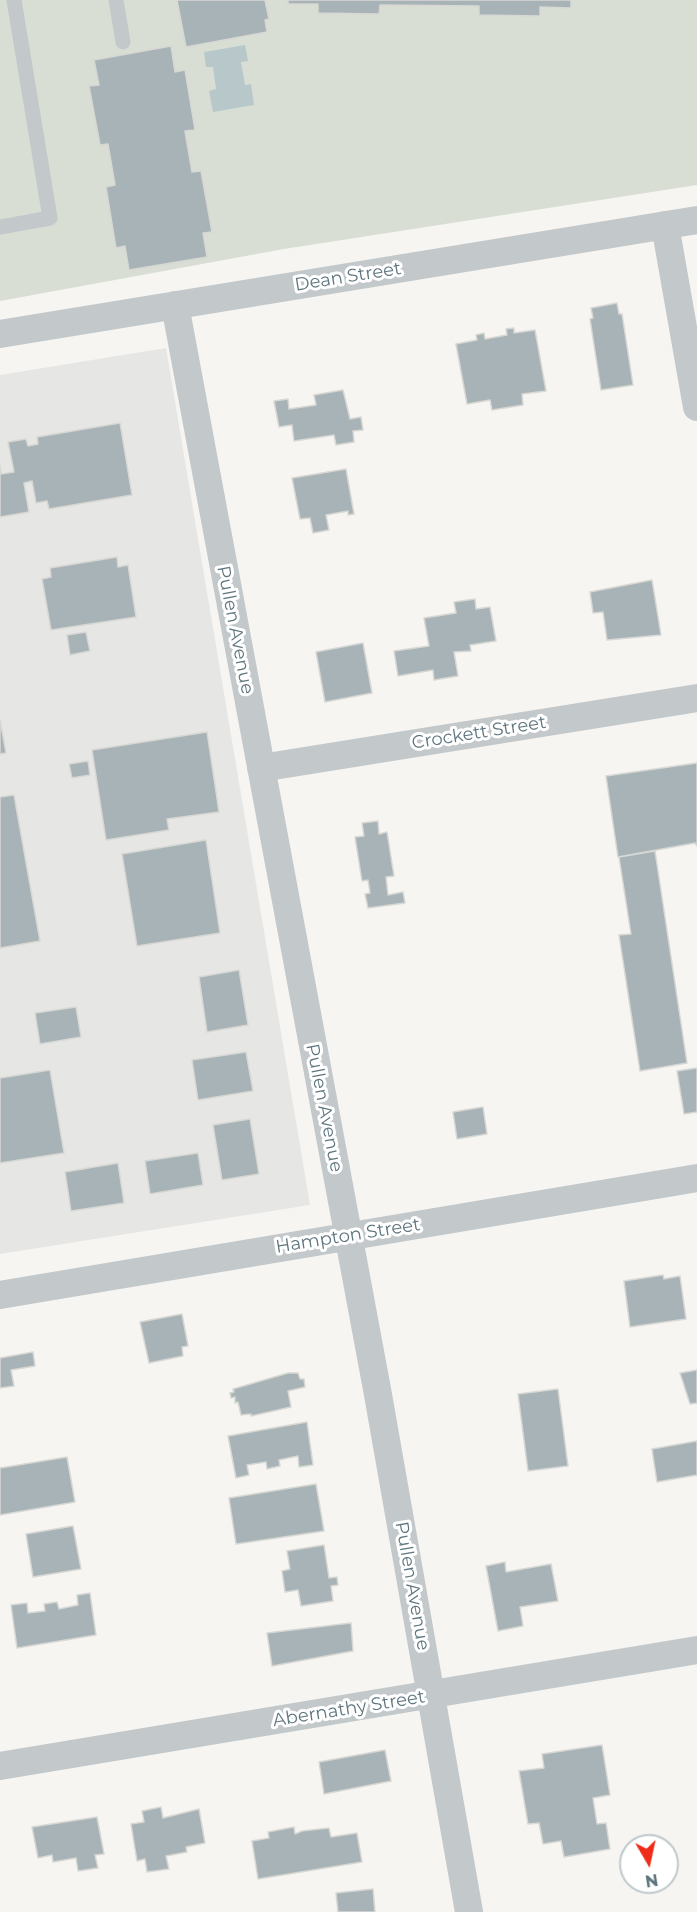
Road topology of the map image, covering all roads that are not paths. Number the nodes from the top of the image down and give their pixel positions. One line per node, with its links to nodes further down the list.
1 (14, 0): 6 (lane)
2 (116, 0): 3 (lane)
3 (123, 42)
4 (697, 220): 5 (street, Dean Street)
5 (665, 225): 7 (street, Dean Street); 9 (street)
6 (0, 226)
7 (175, 305): 8 (street, Dean Street); 11 (street, Pullen Avenue)
8 (0, 334)
9 (697, 407)
10 (697, 698): 11 (street, Crockett Street)
11 (261, 768): 13 (street, Pullen Avenue)
12 (697, 1178): 13 (street, Hampton Street)
13 (348, 1236): 14 (street, Hampton Street); 16 (street, Pullen Avenue)
14 (0, 1294)
15 (697, 1650): 16 (street, Abernathy Street)
16 (431, 1695): 17 (street, Abernathy Street); 18 (street, Pullen Avenue)
17 (0, 1766)
18 (469, 1912)

